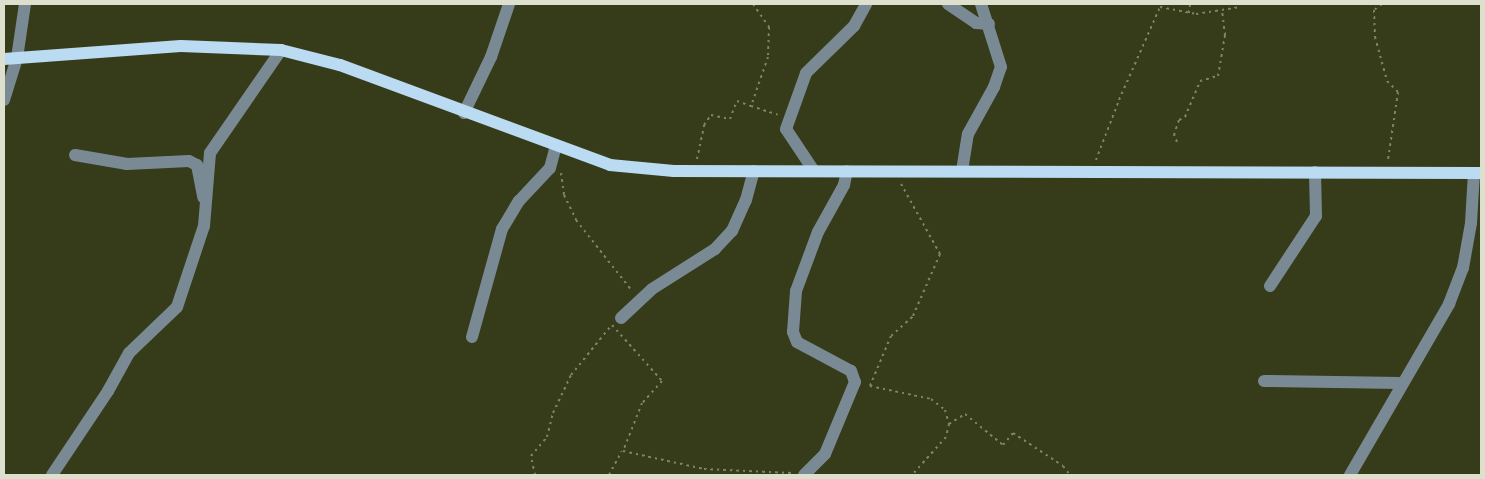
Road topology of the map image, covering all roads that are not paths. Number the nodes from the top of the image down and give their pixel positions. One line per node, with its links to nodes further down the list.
1 (25, 4): 8 (street)
2 (509, 4): 11 (street)
3 (866, 4): 15 (street)
4 (948, 4): 6 (street)
5 (981, 4): 6 (street)
6 (989, 24): 17 (street)
7 (281, 50): 8 (main road); 11 (main road); 20 (street)
8 (17, 58): 9 (main road); 10 (street)
9 (4, 59)
10 (4, 100)
11 (464, 113): 12 (main road)
12 (556, 146): 14 (main road); 23 (street)
13 (75, 155): 20 (street)
14 (754, 171): 15 (main road); 22 (street)
15 (814, 171): 16 (main road)
16 (847, 171): 17 (main road); 26 (street)
17 (962, 171): 18 (main road)
18 (1315, 172): 19 (main road); 21 (street)
19 (1477, 173): 25 (street)
20 (206, 207): 27 (street)
21 (1270, 286)
22 (621, 318)
23 (472, 337)
24 (1264, 381): 25 (street)
25 (1401, 383): 28 (street)
26 (809, 472)
27 (56, 473)
28 (1350, 475)

